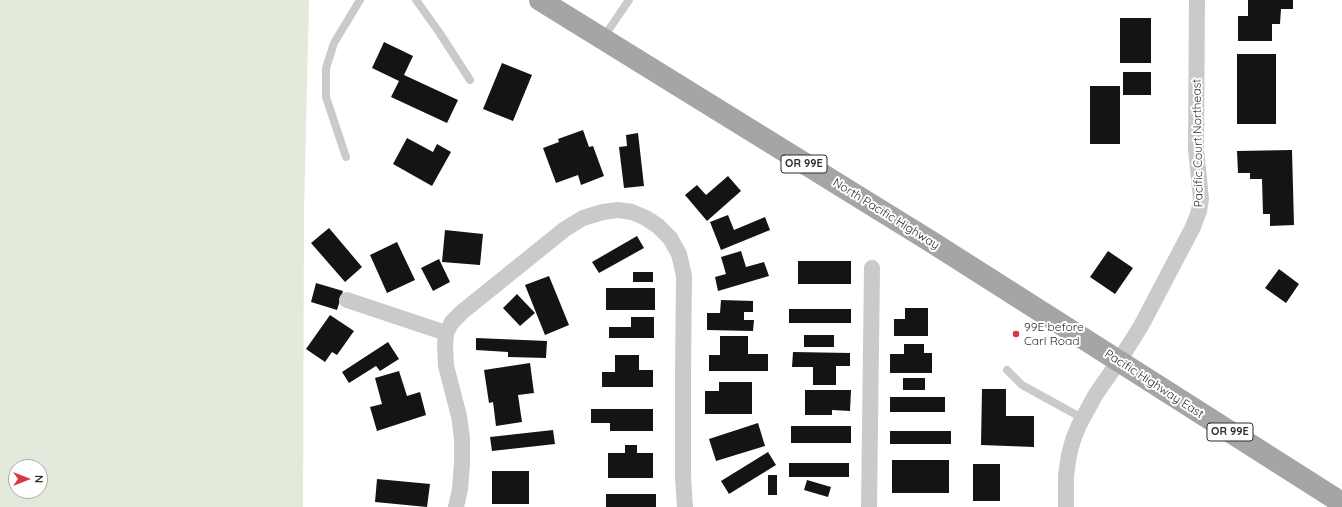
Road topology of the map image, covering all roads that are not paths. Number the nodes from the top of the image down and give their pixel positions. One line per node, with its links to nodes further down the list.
1 (360, 0): 8 (lane)
2 (416, 0): 7 (lane)
3 (540, 0): 6 (main road, North Pacific Highway / OR 99E)
4 (629, 0): 6 (lane)
5 (1197, 0): 13 (street, Pacific Court Northeast)
6 (602, 39): 11 (main road, North Pacific Highway / OR 99E)
7 (470, 80)
8 (346, 157)
9 (872, 268): 19 (street)
10 (347, 300): 12 (street)
11 (1068, 328): 13 (main road, Pacific Highway East / OR 99E)
12 (446, 333): 17 (street); 18 (street)
13 (1119, 362): 15 (street, Pacific Court Northeast); 16 (main road, Pacific Highway East / OR 99E)
14 (1007, 370): 15 (lane)
15 (1082, 418): 20 (street, Pacific Court Northeast)
16 (1342, 503)
17 (456, 507)
18 (685, 507)
19 (869, 507)
20 (1066, 507)

